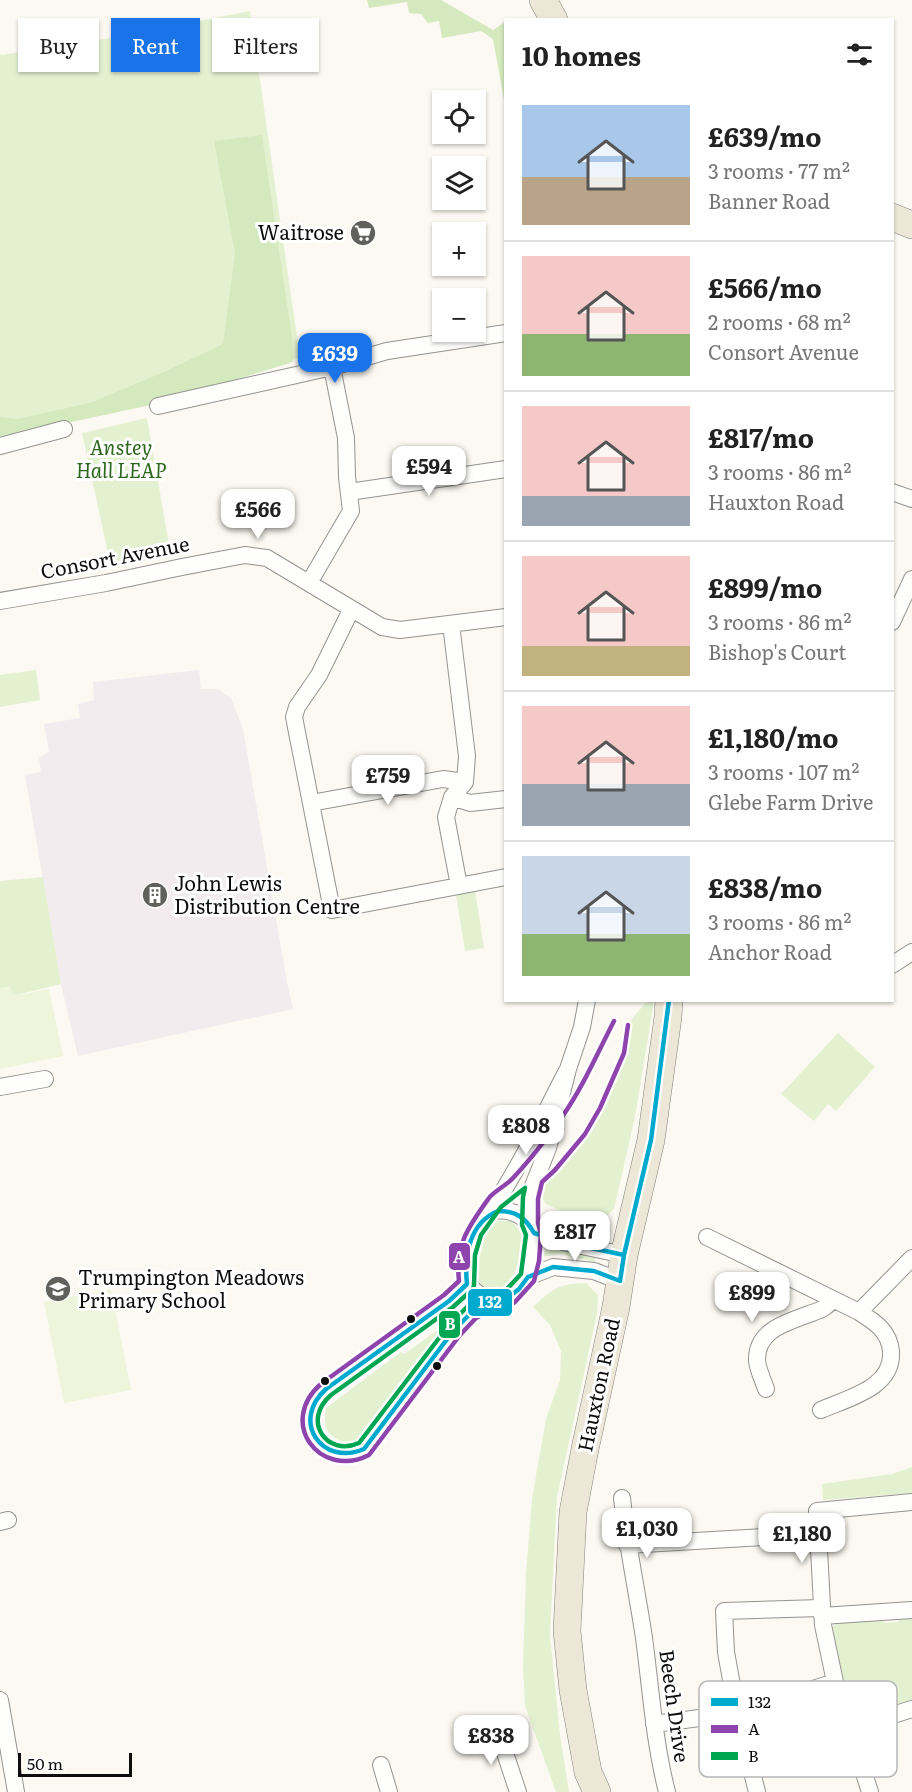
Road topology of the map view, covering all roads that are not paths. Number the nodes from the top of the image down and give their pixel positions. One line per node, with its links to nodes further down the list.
1 (543, 0): 2 (main road)
2 (553, 18)
3 (894, 218): 4 (main road)
4 (912, 225)
5 (504, 333): 6 (street)
6 (332, 367): 7 (street); 11 (street)
7 (158, 406)
8 (64, 429): 9 (street)
9 (0, 446)
10 (504, 469): 11 (street)
11 (349, 492): 15 (street)
12 (894, 493): 13 (street)
13 (912, 500)
14 (912, 579): 19 (street)
15 (309, 583): 16 (street, Consort Avenue); 17 (street, Consort Avenue)
16 (0, 601)
17 (351, 610): 20 (street, Consort Avenue); 24 (street)
18 (504, 617): 20 (street, Consort Avenue)
19 (894, 618)
20 (452, 624): 21 (street)
21 (465, 782): 22 (street); 24 (street)
22 (452, 797): 23 (street); 26 (street)
23 (504, 799)
24 (311, 803): 26 (street)
25 (504, 877): 26 (street)
26 (459, 886)
27 (912, 952): 28 (street)
28 (894, 964)
29 (586, 1002): 31 (street)
30 (669, 1009): 37 (main road, Hauxton Road)
31 (567, 1069): 34 (street); 35 (street)
32 (45, 1079): 33 (street)
33 (0, 1087)
34 (492, 1211): 35 (street); 39 (street)
35 (532, 1229): 37 (street); 39 (street)
36 (707, 1237): 41 (street)
37 (624, 1255): 40 (main road, Hauxton Road)
38 (912, 1258): 42 (street)
39 (528, 1277): 40 (street)
40 (620, 1281): 62 (main road, Hauxton Road)
41 (832, 1299): 42 (street); 43 (street)
42 (859, 1312): 44 (street)
43 (766, 1389)
44 (820, 1410)
45 (622, 1498): 48 (street, Beech Drive)
46 (912, 1502): 47 (street)
47 (817, 1534): 48 (street); 50 (street)
48 (627, 1545): 57 (street, Beech Drive)
49 (912, 1610): 50 (street)
50 (822, 1612): 51 (street); 52 (street)
51 (731, 1681)
52 (835, 1681)
53 (0, 1700): 63 (street)
54 (912, 1709): 55 (street)
55 (897, 1714)
56 (699, 1718): 57 (street)
57 (654, 1724): 66 (street, Beech Drive)
58 (497, 1728): 65 (street)
59 (381, 1765): 64 (street)
60 (753, 1777): 67 (street)
61 (866, 1777): 68 (street)
62 (590, 1785)
63 (16, 1792)
64 (389, 1792)
65 (518, 1792)
66 (667, 1792)
67 (757, 1792)
68 (870, 1792)

